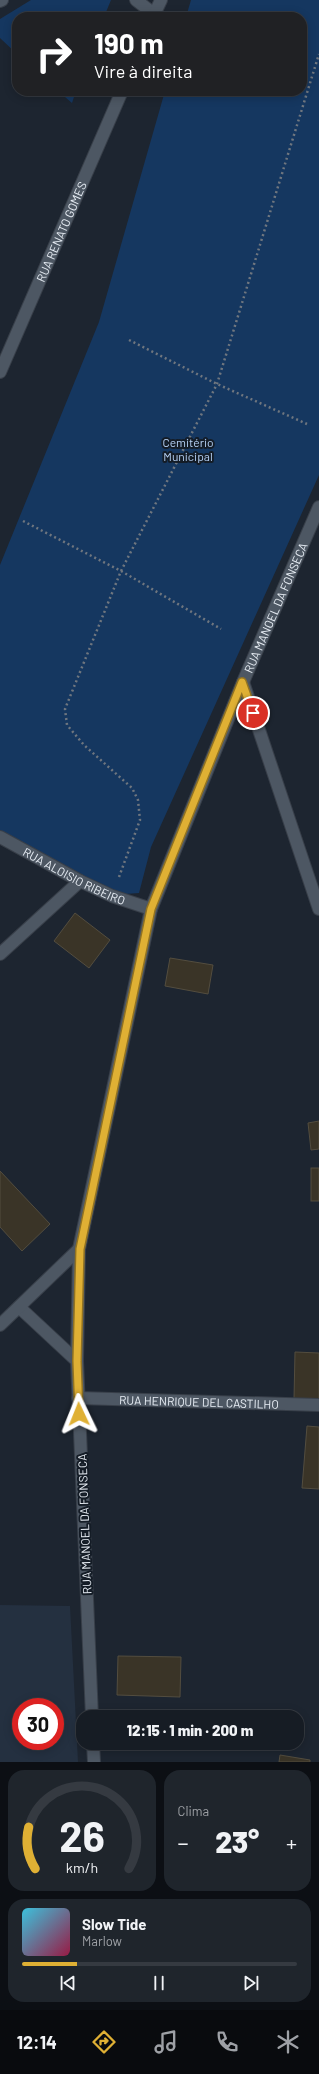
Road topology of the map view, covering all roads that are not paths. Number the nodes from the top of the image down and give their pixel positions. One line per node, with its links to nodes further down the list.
1 (136, 0): 3 (street)
2 (160, 0): 4 (street)
3 (150, 12)
4 (156, 12)
5 (120, 96): 6 (street, RUA RENATO GOMES)
6 (0, 372)
7 (319, 507): 8 (street, RUA MANOEL DA FONSECA)
8 (242, 682): 11 (street, RUA MANOEL DA FONSECA); 12 (street)
9 (0, 836): 10 (street, RUA ALOISIO RIBEIRO)
10 (80, 881): 11 (street, RUA ALOISIO RIBEIRO); 13 (street)
11 (151, 909): 14 (street, RUA MANOEL DA FONSECA)
12 (319, 909)
13 (0, 954)
14 (80, 1249): 15 (street); 17 (street, RUA MANOEL DA FONSECA)
15 (19, 1307): 16 (street); 17 (street)
16 (0, 1325)
17 (77, 1361): 18 (street, RUA MANOEL DA FONSECA)
18 (78, 1398): 19 (street, RUA HENRIQUE DEL CASTILHO); 20 (street, RUA MANOEL DA FONSECA)
19 (319, 1405)
20 (92, 1710)
21 (93, 1750): 22 (street)
22 (94, 1762)

